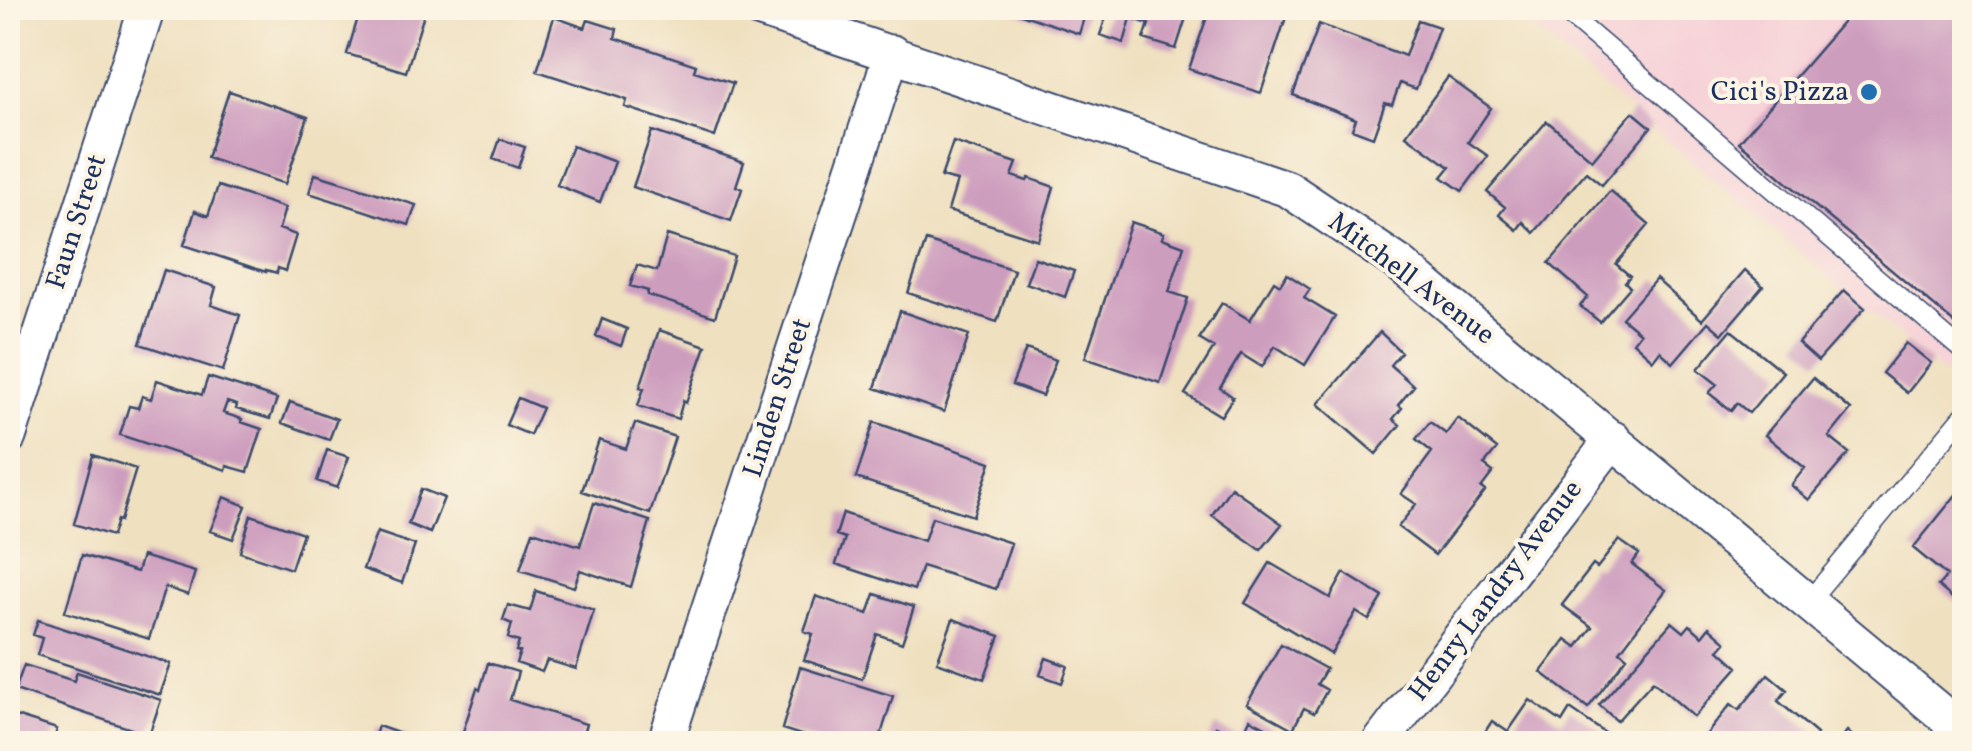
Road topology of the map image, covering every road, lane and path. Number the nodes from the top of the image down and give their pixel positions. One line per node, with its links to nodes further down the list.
1 (147, 8): 7 (street, Faun Street)
2 (755, 8): 4 (street, Mitchell Avenue)
3 (1561, 8): 5 (lane)
4 (892, 53): 8 (street, Mitchell Avenue); 11 (street, Linden Street)
5 (1964, 352)
6 (1964, 415): 9 (lane)
7 (8, 438)
8 (1612, 439): 9 (street, Mitchell Avenue); 12 (street, Henry Landry Avenue)
9 (1808, 602): 10 (street, Mitchell Avenue)
10 (1964, 732)
11 (665, 744)
12 (1379, 744)

